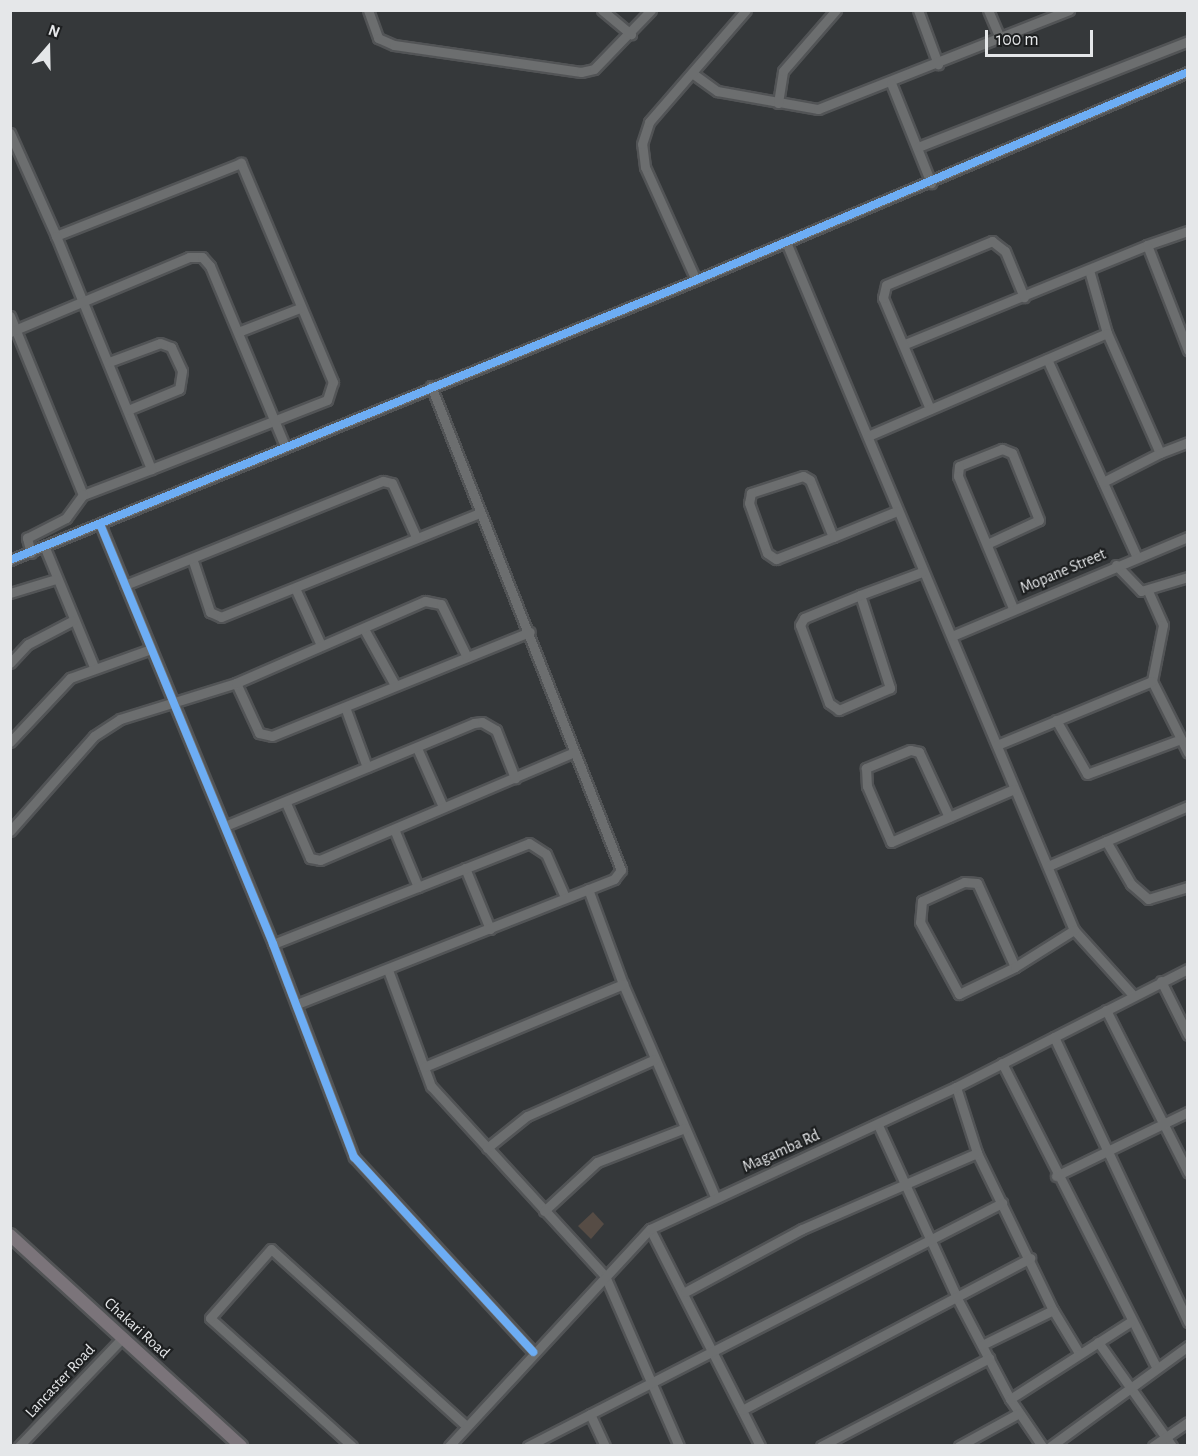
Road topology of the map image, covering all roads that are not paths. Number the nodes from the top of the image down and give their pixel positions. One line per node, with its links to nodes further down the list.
1 (368, 10): 9 (street)
2 (602, 10): 9 (street)
3 (651, 10): 9 (street)
4 (746, 10): 14 (street)
5 (836, 10): 16 (street)
6 (918, 10): 12 (street)
7 (988, 10): 10 (street)
8 (1063, 12): 10 (street)
9 (631, 34)
10 (1000, 38): 12 (street)
11 (1188, 41): 18 (street)
12 (938, 64): 15 (street)
13 (1188, 72): 19 (street)
14 (692, 73): 16 (street); 25 (street)
15 (891, 83): 16 (street); 18 (street)
16 (778, 103)
17 (10, 133): 21 (street)
18 (918, 147): 19 (street)
19 (931, 183): 22 (street)
20 (1188, 231): 23 (street)
21 (56, 236): 27 (street); 28 (street)
22 (786, 242): 25 (street); 41 (street)
23 (1147, 245): 24 (street); 34 (street)
24 (1089, 270): 26 (street); 32 (street)
25 (696, 280): 37 (street)
26 (1024, 297): 33 (street); 33 (street)
27 (82, 300): 30 (street); 31 (street); 36 (street)
28 (300, 308): 31 (street); 40 (street)
29 (10, 316): 30 (street)
30 (13, 331): 47 (street)
31 (238, 332): 40 (street)
32 (1107, 333): 35 (street); 44 (street)
33 (905, 344): 38 (street)
34 (1188, 350)
35 (1047, 359): 38 (street); 46 (street)
36 (109, 362): 39 (street); 39 (street)
37 (431, 386): 43 (street); 49 (street)
38 (930, 409): 41 (street)
39 (128, 411): 45 (street)
40 (275, 421): 43 (street); 45 (street)
41 (868, 436): 48 (street)
42 (1188, 442): 44 (street)
43 (285, 446): 50 (street)
44 (1160, 453): 46 (street)
45 (151, 469): 47 (street)
46 (1103, 482): 57 (street)
47 (83, 495): 56 (street)
48 (897, 511): 52 (street); 61 (street)
49 (480, 513): 51 (street); 72 (street)
50 (100, 524): 55 (street); 64 (street)
51 (416, 537): 59 (street); 65 (street)
52 (833, 537): 52 (street)
53 (1188, 537): 57 (street, Mopane Street)
54 (987, 544): 54 (street); 69 (street)
55 (45, 548): 56 (street); 63 (street)
56 (31, 553): 58 (street)
57 (1136, 555): 60 (street, Mopane Street)
58 (10, 560)
59 (193, 561): 64 (street); 65 (street)
60 (1116, 565): 66 (street); 69 (street, Mopane Street)
61 (922, 572): 68 (street); 73 (street)
62 (1188, 577): 66 (street)
63 (56, 579): 67 (street); 70 (street)
64 (125, 585): 75 (street)
65 (295, 588): 74 (street)
66 (1148, 591): 79 (street)
67 (10, 593)
68 (860, 595): 68 (street)
69 (1012, 608): 73 (street, Mopane Street)
70 (72, 621): 77 (street); 78 (street)
71 (364, 629): 74 (street); 76 (street); 81 (street)
72 (530, 632): 76 (street); 89 (street)
73 (952, 636): 87 (street)
74 (321, 645): 80 (street)
75 (151, 649): 78 (street); 82 (street)
76 (466, 655): 81 (street)
77 (10, 663)
78 (94, 668): 86 (street)
79 (1152, 681): 84 (street); 85 (street)
80 (236, 682): 82 (street); 83 (street)
81 (395, 685): 83 (street)
82 (175, 704): 98 (street); 100 (street)
83 (345, 708): 91 (street)
84 (1056, 720): 85 (street); 87 (street)
85 (1182, 739): 90 (street)
86 (10, 742)
87 (998, 745): 93 (street)
88 (417, 748): 91 (street); 92 (street); 96 (street)
89 (574, 752): 92 (street); 106 (street)
90 (1188, 753)
91 (367, 766): 94 (street)
92 (515, 778): 96 (street)
93 (1014, 789): 97 (street); 102 (street)
94 (286, 803): 98 (street); 99 (street)
95 (1188, 806): 101 (street)
96 (443, 807): 99 (street)
97 (949, 817): 97 (street)
98 (225, 826): 110 (street)
99 (394, 829): 105 (street)
100 (10, 831)
101 (1106, 841): 102 (street); 104 (street)
102 (1048, 866): 109 (street)
103 (465, 868): 105 (street); 107 (street); 108 (street)
104 (1188, 886)
105 (418, 887): 110 (street)
106 (588, 889): 107 (street); 115 (street)
107 (565, 897): 108 (street)
108 (490, 929): 113 (street)
109 (1074, 930): 111 (street); 116 (street)
110 (273, 944): 117 (street)
111 (1015, 967): 111 (street)
112 (1188, 969): 114 (street, Magamba Rd)
113 (388, 970): 117 (street); 123 (street)
114 (1161, 981): 116 (street, Magamba Rd); 119 (street)
115 (623, 984): 121 (street); 123 (street)
116 (1133, 995): 118 (street, Magamba Rd)
117 (297, 1004): 153 (street)
118 (1106, 1010): 120 (street, Magamba Rd); 127 (street)
119 (1188, 1035)
120 (1054, 1037): 122 (street, Magamba Rd); 130 (street)
121 (655, 1059): 128 (street); 129 (street)
122 (1002, 1063): 124 (street, Magamba Rd); 133 (street)
123 (424, 1067): 129 (street)
124 (956, 1087): 126 (street, Magamba Rd); 131 (street)
125 (1188, 1112): 127 (street)
126 (878, 1125): 134 (street); 135 (street, Magamba Rd)
127 (1164, 1125): 130 (street); 132 (street)
128 (685, 1128): 135 (street); 137 (street)
129 (487, 1148): 137 (street)
130 (1107, 1150): 133 (street); 147 (street)
131 (977, 1153): 134 (street); 136 (street)
132 (1188, 1172)
133 (1056, 1176): 146 (street)
134 (903, 1185): 140 (street); 143 (street)
135 (715, 1197): 138 (street, Magamba Rd)
136 (1002, 1203): 140 (street); 141 (street)
137 (544, 1211): 142 (street)
138 (650, 1229): 142 (street, Magamba Rd); 143 (street)
139 (10, 1235): 148 (main road, Chakari Road)
140 (930, 1241): 144 (street); 152 (street)
141 (1030, 1258): 144 (street); 145 (street)
142 (605, 1276): 153 (street, Magamba Rd); 157 (street)
143 (685, 1292): 152 (street)
144 (958, 1300): 150 (street); 160 (street)
145 (1053, 1310): 150 (street); 154 (street)
146 (1130, 1322): 149 (street); 156 (street)
147 (1188, 1322)
148 (123, 1337): 166 (street, Lancaster Road); 167 (main road, Chakari Road)
149 (1098, 1342): 154 (street); 158 (street)
150 (982, 1345): 155 (street)
151 (1188, 1346): 156 (street)
152 (712, 1348): 157 (street); 160 (street)
153 (533, 1352): 164 (street, Magamba Rd)
154 (1079, 1353): 159 (street)
155 (989, 1358): 159 (street); 174 (street)
156 (1156, 1367): 158 (street)
157 (650, 1380): 162 (street); 172 (street)
158 (1133, 1386): 165 (street); 177 (street)
159 (1010, 1399): 161 (street)
160 (742, 1410): 173 (street)
161 (1019, 1413): 175 (street); 176 (street)
162 (590, 1414): 170 (street); 171 (street)
163 (1188, 1422): 165 (street)
164 (466, 1426): 168 (street); 169 (street, Magamba Rd)
165 (1166, 1437): 178 (street); 179 (street)
166 (19, 1446)
167 (241, 1446)
168 (352, 1446)
169 (449, 1446)
170 (529, 1446)
171 (605, 1446)
172 (679, 1446)
173 (760, 1446)
174 (820, 1446)
175 (959, 1446)
176 (1042, 1446)
177 (1051, 1446)
178 (1153, 1446)
179 (1172, 1446)

